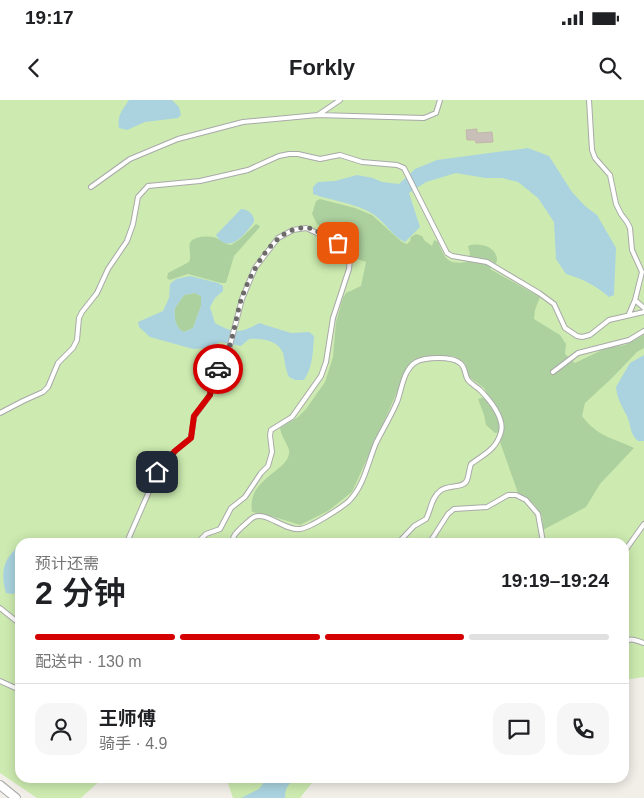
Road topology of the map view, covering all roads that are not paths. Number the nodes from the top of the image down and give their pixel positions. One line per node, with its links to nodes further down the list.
1 (340, 100): 4 (lane)
2 (440, 100): 4 (lane)
3 (588, 100): 6 (lane)
4 (318, 115): 5 (lane)
5 (91, 188)
6 (635, 300): 7 (lane); 8 (lane)
7 (644, 310): 8 (lane)
8 (629, 314): 11 (lane)
9 (644, 331): 10 (lane)
10 (553, 372)
11 (0, 413)
12 (644, 524): 19 (lane)
13 (129, 538): 14 (lane)
14 (202, 538)
15 (232, 538): 16 (lane)
16 (403, 538)
17 (433, 538): 18 (lane)
18 (542, 538)
19 (629, 545)
20 (0, 608): 21 (lane)
21 (15, 620)
22 (629, 641): 23 (lane)
23 (644, 643)
24 (0, 681): 25 (lane)
25 (15, 688)
26 (0, 785): 27 (street)
27 (16, 798)

